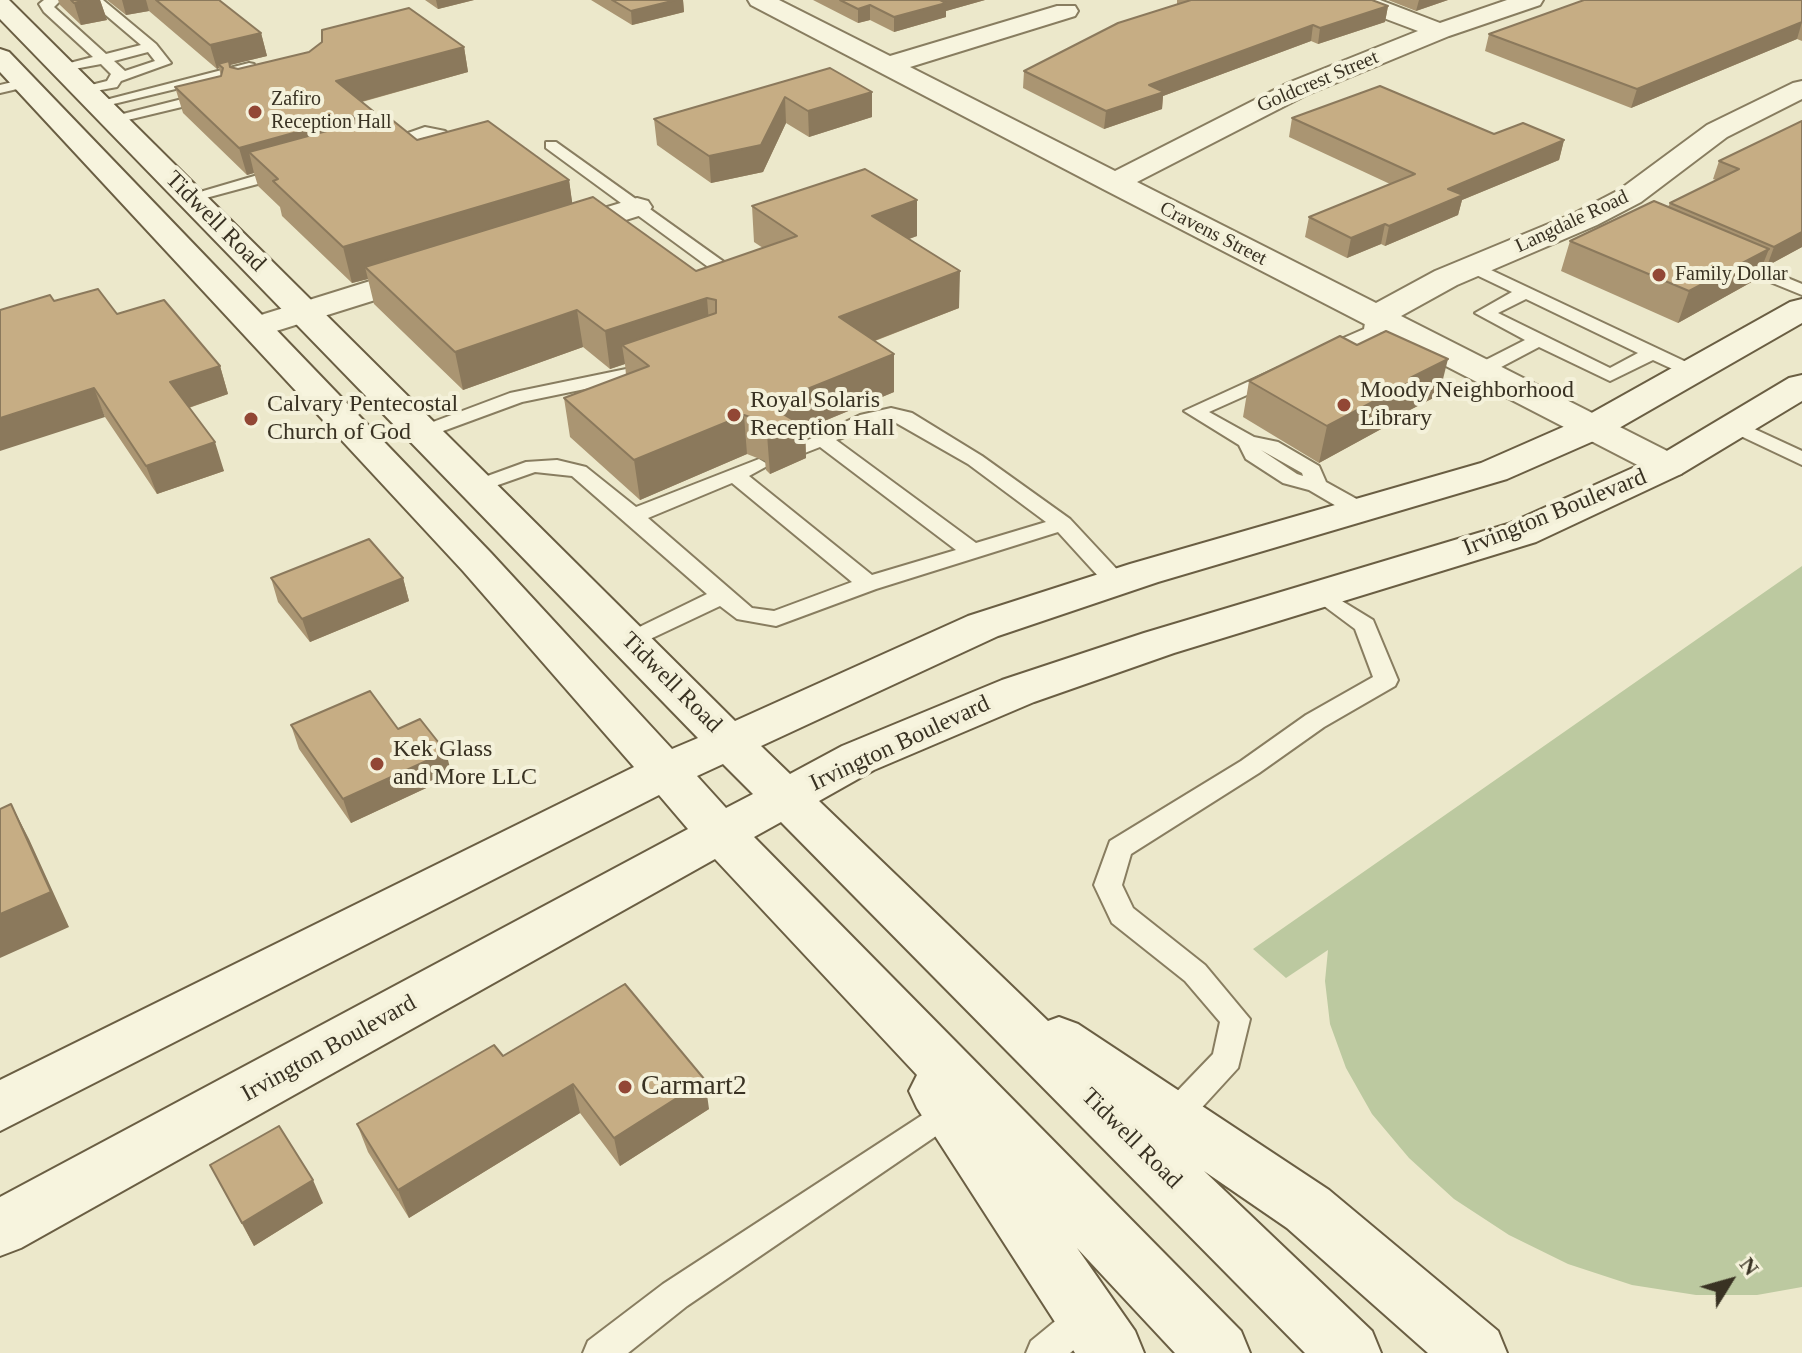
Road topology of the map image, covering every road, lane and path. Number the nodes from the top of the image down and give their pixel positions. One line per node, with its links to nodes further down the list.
1 (95, 0): 6 (lane)
2 (760, 0): 15 (main road, Cravens Street)
3 (1358, 0): 8 (main road)
4 (1531, 0): 8 (main road, Goldcrest Street)
5 (1066, 11): 15 (main road)
6 (126, 27): 7 (lane); 11 (lane)
7 (111, 30)
8 (1440, 31): 25 (main road, Goldcrest Street)
9 (95, 34): 10 (lane)
10 (56, 44): 13 (lane); 13 (lane); 14 (lane); 16 (lane); 19 (lane); 20 (main road); 26 (main road, Tidwell Road)
11 (151, 47): 13 (lane); 16 (lane)
12 (0, 57): 17 (main road, Tidwell Road)
13 (104, 59): 16 (lane)
14 (269, 62)
15 (888, 65): 25 (main road, Cravens Street)
16 (120, 77)
17 (12, 86): 20 (main road, Tidwell Road)
18 (1802, 89): 28 (main road, Langdale Road)
19 (220, 94)
20 (70, 129): 40 (main road, Tidwell Road)
21 (551, 145): 27 (lane)
22 (366, 149): 23 (lane)
23 (459, 152)
24 (306, 166): 26 (lane)
25 (1113, 183): 39 (main road, Cravens Street)
26 (191, 197): 38 (main road, Tidwell Road)
27 (637, 207): 30 (main road); 34 (lane)
28 (1609, 207): 29 (lane); 33 (main road, Langdale Road)
29 (1637, 219)
30 (531, 241)
31 (1708, 250): 35 (lane)
32 (455, 264): 38 (main road)
33 (1474, 267): 36 (lane); 39 (main road, Langdale Road)
34 (732, 276)
35 (1802, 290)
36 (1526, 292): 41 (lane); 42 (lane)
37 (1802, 309): 45 (main road)
38 (305, 311): 40 (main road); 49 (main road, Tidwell Road)
39 (1375, 317): 44 (main road, Cravens Street); 59 (lane)
40 (257, 327): 58 (main road, Tidwell Road)
41 (1539, 340): 42 (lane); 44 (lane)
42 (1652, 353): 45 (lane)
43 (674, 359): 49 (lane)
44 (1479, 371): 48 (main road, Cravens Street)
45 (1692, 372): 48 (main road)
46 (1802, 386): 47 (main road, Irvington Boulevard)
47 (1735, 426): 52 (lane); 54 (main road, Irvington Boulevard)
48 (1592, 428): 54 (main road, Cravens Street); 55 (main road)
49 (424, 432): 57 (main road, Tidwell Road)
50 (822, 439): 51 (lane); 61 (lane); 62 (lane)
51 (797, 450)
52 (1802, 459)
53 (759, 465): 56 (lane)
54 (1668, 466): 65 (main road, Irvington Boulevard)
55 (1494, 471): 59 (main road); 65 (main road)
56 (735, 475): 60 (lane); 64 (lane)
57 (472, 480): 58 (main road); 60 (lane); 67 (main road, Tidwell Road)
58 (411, 495): 69 (main road, Tidwell Road)
59 (1363, 512): 63 (main road)
60 (634, 516): 66 (lane)
61 (1062, 524): 62 (lane); 63 (lane)
62 (972, 551): 64 (lane)
63 (1117, 583): 68 (main road)
64 (868, 584): 66 (lane)
65 (1319, 594): 70 (main road, Irvington Boulevard); 76 (lane)
66 (722, 596): 67 (lane)
67 (629, 641): 68 (main road, Tidwell Road)
68 (728, 741): 69 (main road); 70 (main road, Tidwell Road)
69 (664, 772): 71 (main road, Tidwell Road); 74 (main road)
70 (786, 799): 71 (main road, Irvington Boulevard); 72 (main road, Tidwell Road)
71 (721, 834): 73 (main road, Tidwell Road); 77 (main road, Irvington Boulevard)
72 (970, 980): 76 (main road); 82 (main road, Tidwell Road)
73 (873, 995): 75 (main road); 81 (main road, Tidwell Road)
74 (0, 1107)
75 (950, 1110): 78 (main road); 79 (lane)
76 (1173, 1117): 83 (main road)
77 (3, 1218)
78 (1100, 1335): 80 (lane)
79 (600, 1353)
80 (1043, 1353)
81 (1218, 1353)
82 (1349, 1353)
83 (1475, 1353)

